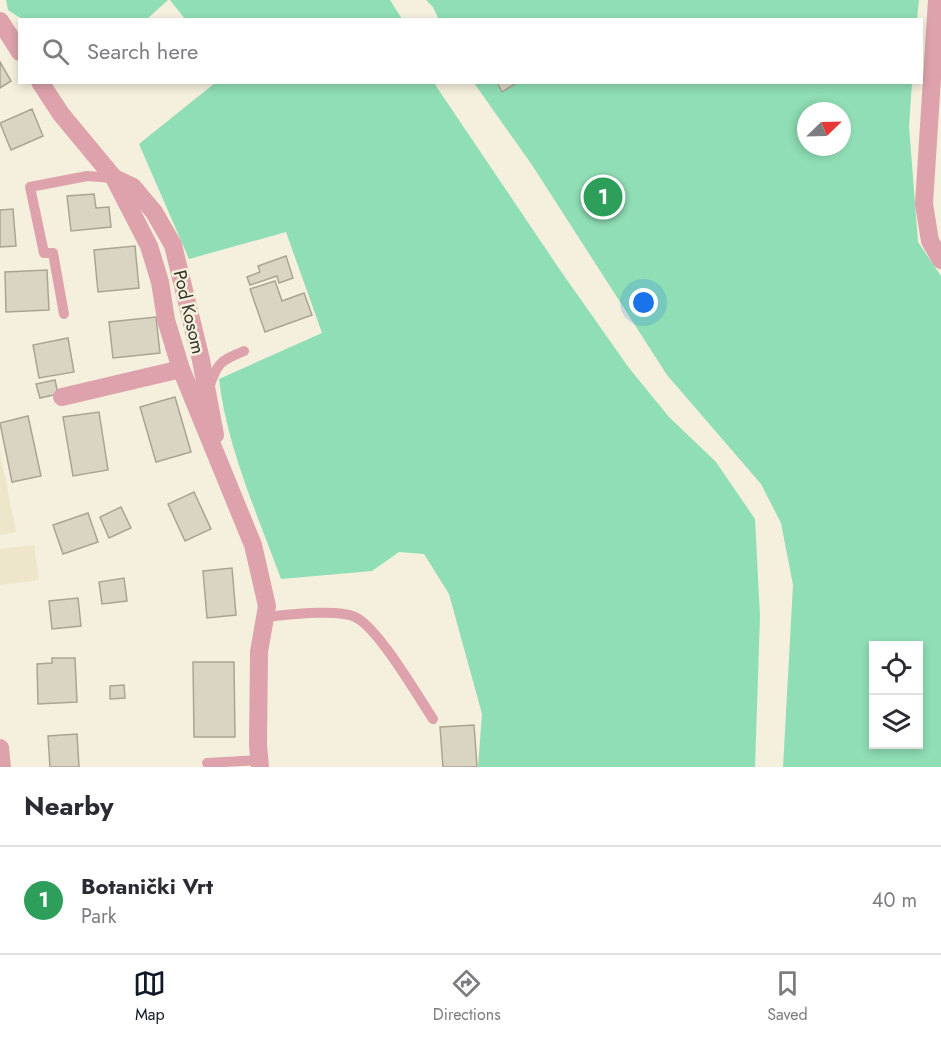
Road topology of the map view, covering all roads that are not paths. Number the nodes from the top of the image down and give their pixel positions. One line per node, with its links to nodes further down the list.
1 (937, 0): 6 (street)
2 (0, 21): 3 (street)
3 (18, 49)
4 (41, 84): 5 (street, Pod Kosom)
5 (114, 178): 7 (lane); 9 (street, Pod Kosom); 10 (street, Pod Kosom)
6 (941, 260)
7 (64, 314)
8 (244, 351): 10 (lane)
9 (182, 369): 11 (street, Pod Kosom); 12 (street, Pod Kosom)
10 (207, 394): 12 (street, Pod Kosom)
11 (62, 397)
12 (221, 469): 13 (street, Pod Kosom)
13 (265, 617): 14 (lane); 17 (street, Pod Kosom)
14 (433, 719)
15 (0, 748): 18 (street)
16 (207, 763): 17 (lane)
17 (260, 764)
18 (2, 767)

